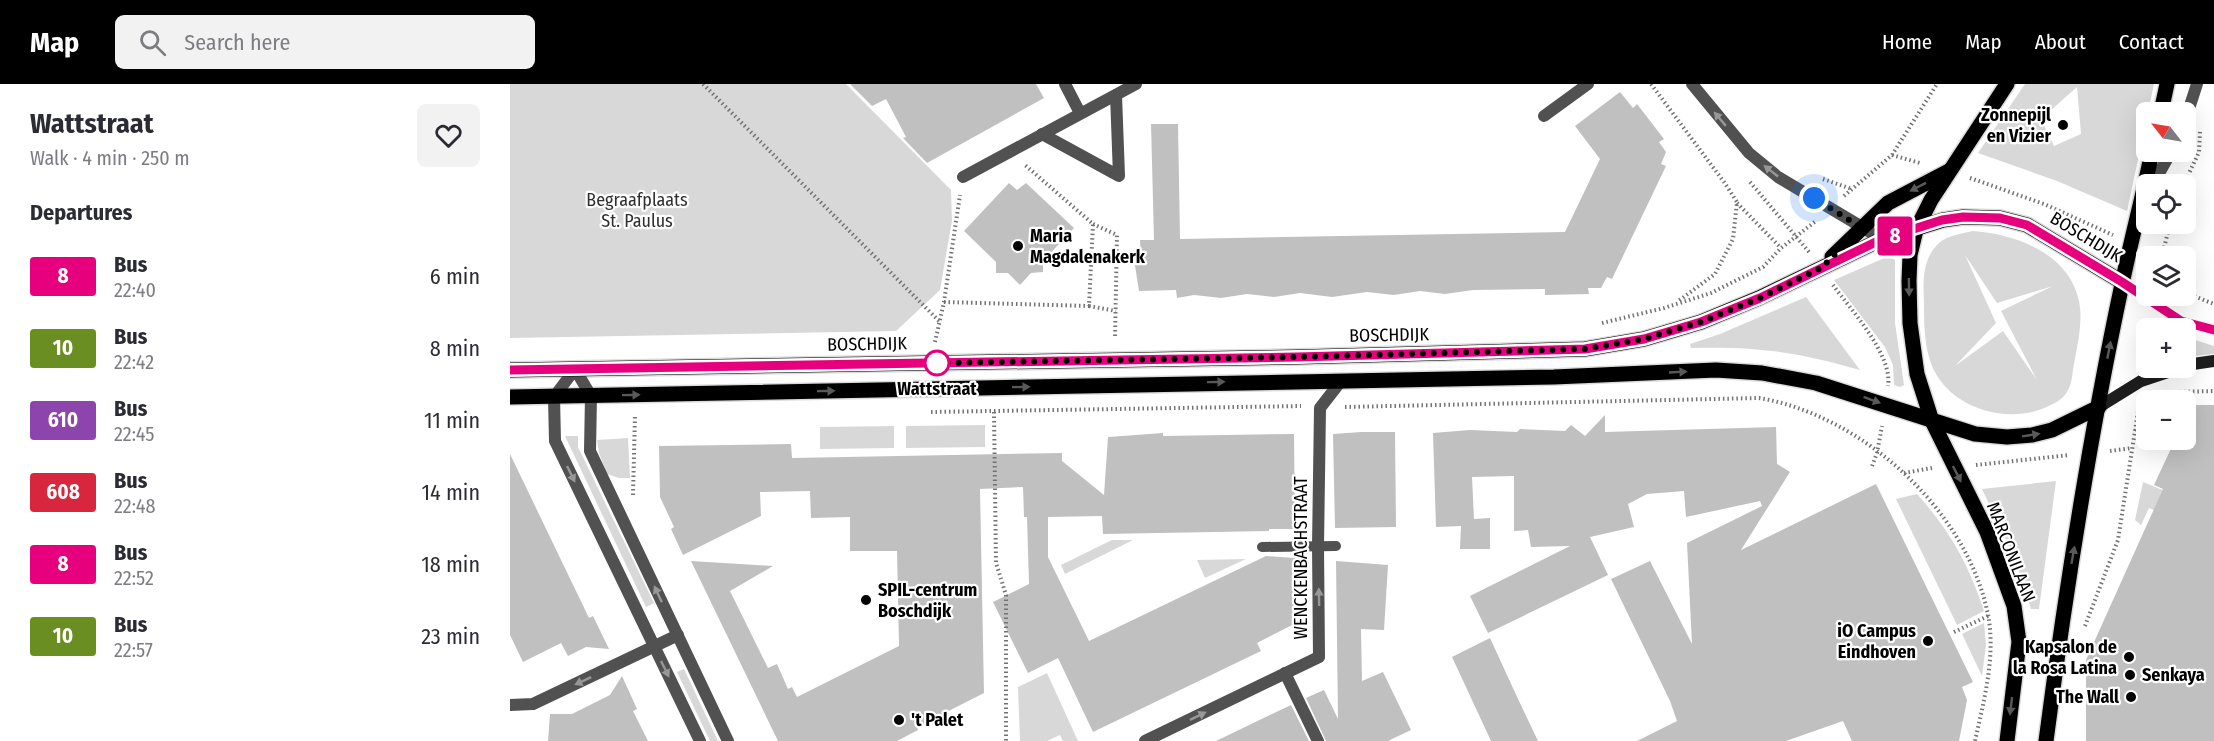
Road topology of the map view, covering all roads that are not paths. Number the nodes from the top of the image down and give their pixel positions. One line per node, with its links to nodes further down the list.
1 (1065, 84): 11 (street)
2 (1136, 84): 8 (street)
3 (1588, 84): 12 (street)
4 (1692, 84): 16 (street, one-way to 4)
5 (2007, 84): 14 (main road, MARCONILAAN)
6 (2167, 84): 9 (main road)
7 (2197, 84): 10 (street)
8 (1116, 95): 11 (street); 13 (street)
9 (2163, 102)
10 (2191, 102)
11 (1080, 113): 13 (street)
12 (1544, 116)
13 (1042, 134): 15 (street)
14 (1949, 171): 16 (main road, one-way to 16); 18 (main road, MARCONILAAN)
15 (963, 177)
16 (1862, 228): 19 (street); 20 (main road)
17 (2136, 229): 21 (main road, MARCONILAAN)
18 (1916, 230): 19 (main road, BOSCHDIJK); 21 (main road, BOSCHDIJK); 33 (main road, MARCONILAAN, one-way to 33)
19 (1882, 239): 20 (main road, BOSCHDIJK)
20 (1821, 268): 25 (main road, BOSCHDIJK)
21 (2122, 282): 22 (main road, BOSCHDIJK); 32 (main road, MARCONILAAN, one-way to 21)
22 (2214, 330)
23 (2214, 361): 24 (main road)
24 (2196, 364)
25 (575, 369): 26 (main road, BOSCHDIJK); 29 (street); 31 (street)
26 (510, 370)
27 (2151, 378): 32 (main road)
28 (1341, 381): 29 (main road, one-way to 28); 33 (main road, one-way to 33); 34 (street, WENCKENBACHSTRAAT)
29 (591, 396): 31 (main road); 37 (street, one-way to 29)
30 (510, 397): 31 (main road)
31 (554, 397): 38 (street, one-way to 38)
32 (2099, 407): 33 (main road, one-way to 32); 46 (main road, MARCONILAAN, one-way to 32)
33 (1932, 421): 45 (main road, MARCONILAAN, one-way to 45)
34 (1318, 546): 35 (lane); 36 (lane); 39 (street, WENCKENBACHSTRAAT, one-way to 34)
35 (1336, 546)
36 (1262, 547)
37 (678, 635): 38 (street); 42 (street)
38 (655, 647): 40 (street, one-way to 40); 41 (street, one-way to 41)
39 (1285, 673): 43 (street, WENCKENBACHSTRAAT, one-way to 39); 44 (street)
40 (510, 705)
41 (700, 741)
42 (728, 741)
43 (1145, 741)
44 (1318, 741)
45 (2007, 741)
46 (2046, 741)

